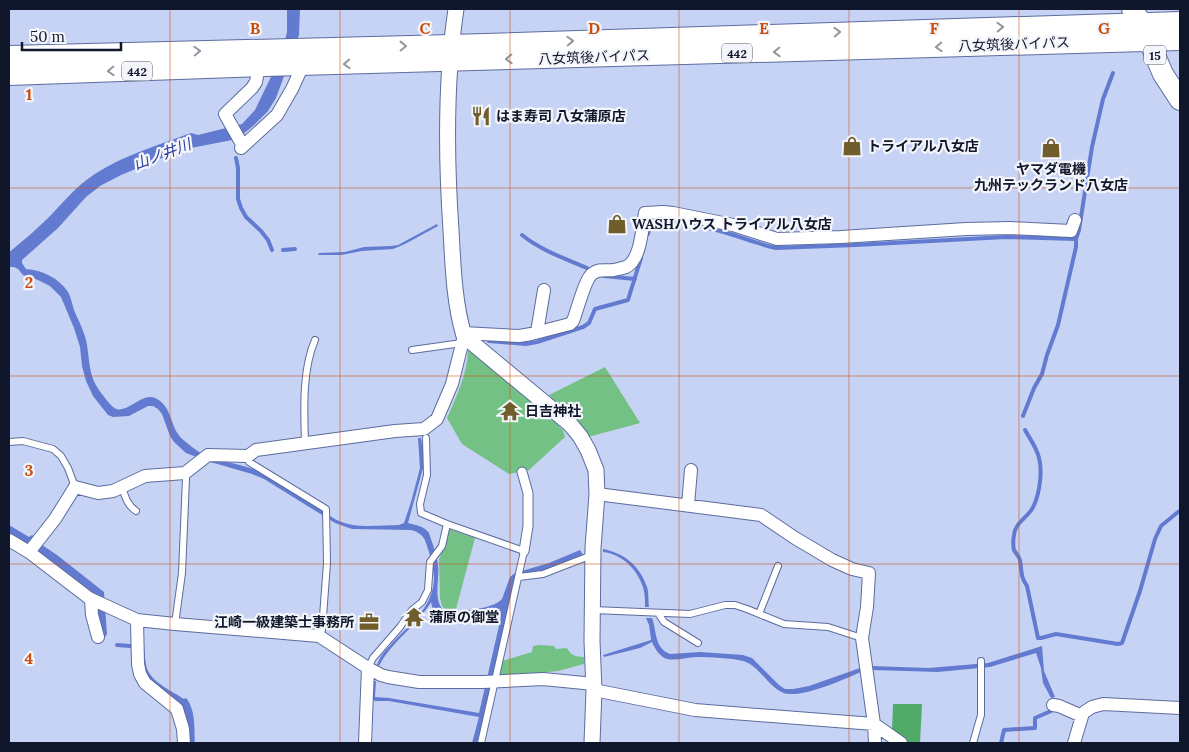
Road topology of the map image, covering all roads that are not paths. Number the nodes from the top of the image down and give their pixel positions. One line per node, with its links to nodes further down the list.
1 (456, 9): 6 (street)
2 (1137, 16): 3 (main road, 八女筑後バイパス / 442); 5 (main road, 15); 6 (main road, 八女筑後バイパス / 442, one-way to 2)
3 (1180, 22)
4 (1180, 40): 5 (main road, 八女筑後バイパス / 442)
5 (1149, 41): 6 (main road, 八女筑後バイパス / 442, one-way to 6); 11 (main road, 15)
6 (451, 53): 8 (main road, 八女筑後バイパス / 442); 15 (street)
7 (9, 56): 9 (main road, 八女筑後バイパス / 442, one-way to 9)
8 (299, 59): 9 (main road, 八女筑後バイパス / 442); 9 (street)
9 (265, 60): 10 (main road, 八女筑後バイパス / 442, one-way to 10)
10 (9, 76)
11 (1180, 100)
12 (1075, 220): 14 (street)
13 (544, 290): 14 (street)
14 (537, 332): 15 (street)
15 (463, 338): 17 (lane); 18 (street); 27 (street)
16 (315, 340): 20 (lane)
17 (412, 350)
18 (425, 433): 20 (street); 30 (lane)
19 (9, 442): 25 (lane)
20 (305, 443): 21 (street)
21 (248, 456): 24 (street); 43 (lane)
22 (691, 470): 28 (street)
23 (522, 472): 33 (street)
24 (185, 473): 26 (street); 42 (lane)
25 (75, 487): 26 (street); 32 (street)
26 (122, 487): 29 (lane)
27 (597, 494): 28 (street); 34 (street)
28 (688, 505): 45 (street)
29 (136, 511)
30 (448, 524): 33 (lane); 48 (lane)
31 (9, 540): 32 (street)
32 (33, 546): 37 (street)
33 (524, 551): 36 (lane)
34 (593, 551): 36 (lane); 38 (street)
35 (778, 566): 40 (lane)
36 (519, 574): 49 (lane)
37 (98, 602): 41 (street); 44 (street)
38 (592, 610): 39 (lane); 50 (street)
39 (655, 612): 40 (lane); 46 (lane)
40 (759, 614): 45 (lane)
41 (137, 620): 42 (street); 55 (street)
42 (174, 624): 43 (street)
43 (319, 636): 48 (street)
44 (98, 637)
45 (862, 638): 54 (street)
46 (698, 643)
47 (980, 664): 61 (lane)
48 (368, 668): 49 (street); 56 (street)
49 (492, 682): 50 (street); 57 (lane)
50 (594, 687): 54 (street); 58 (street)
51 (1053, 705): 53 (street)
52 (1180, 708): 53 (street)
53 (1082, 716): 62 (street)
54 (874, 724): 59 (street); 60 (street)
55 (184, 743)
56 (365, 743)
57 (481, 743)
58 (592, 743)
59 (875, 743)
60 (901, 743)
61 (973, 743)
62 (1074, 743)

